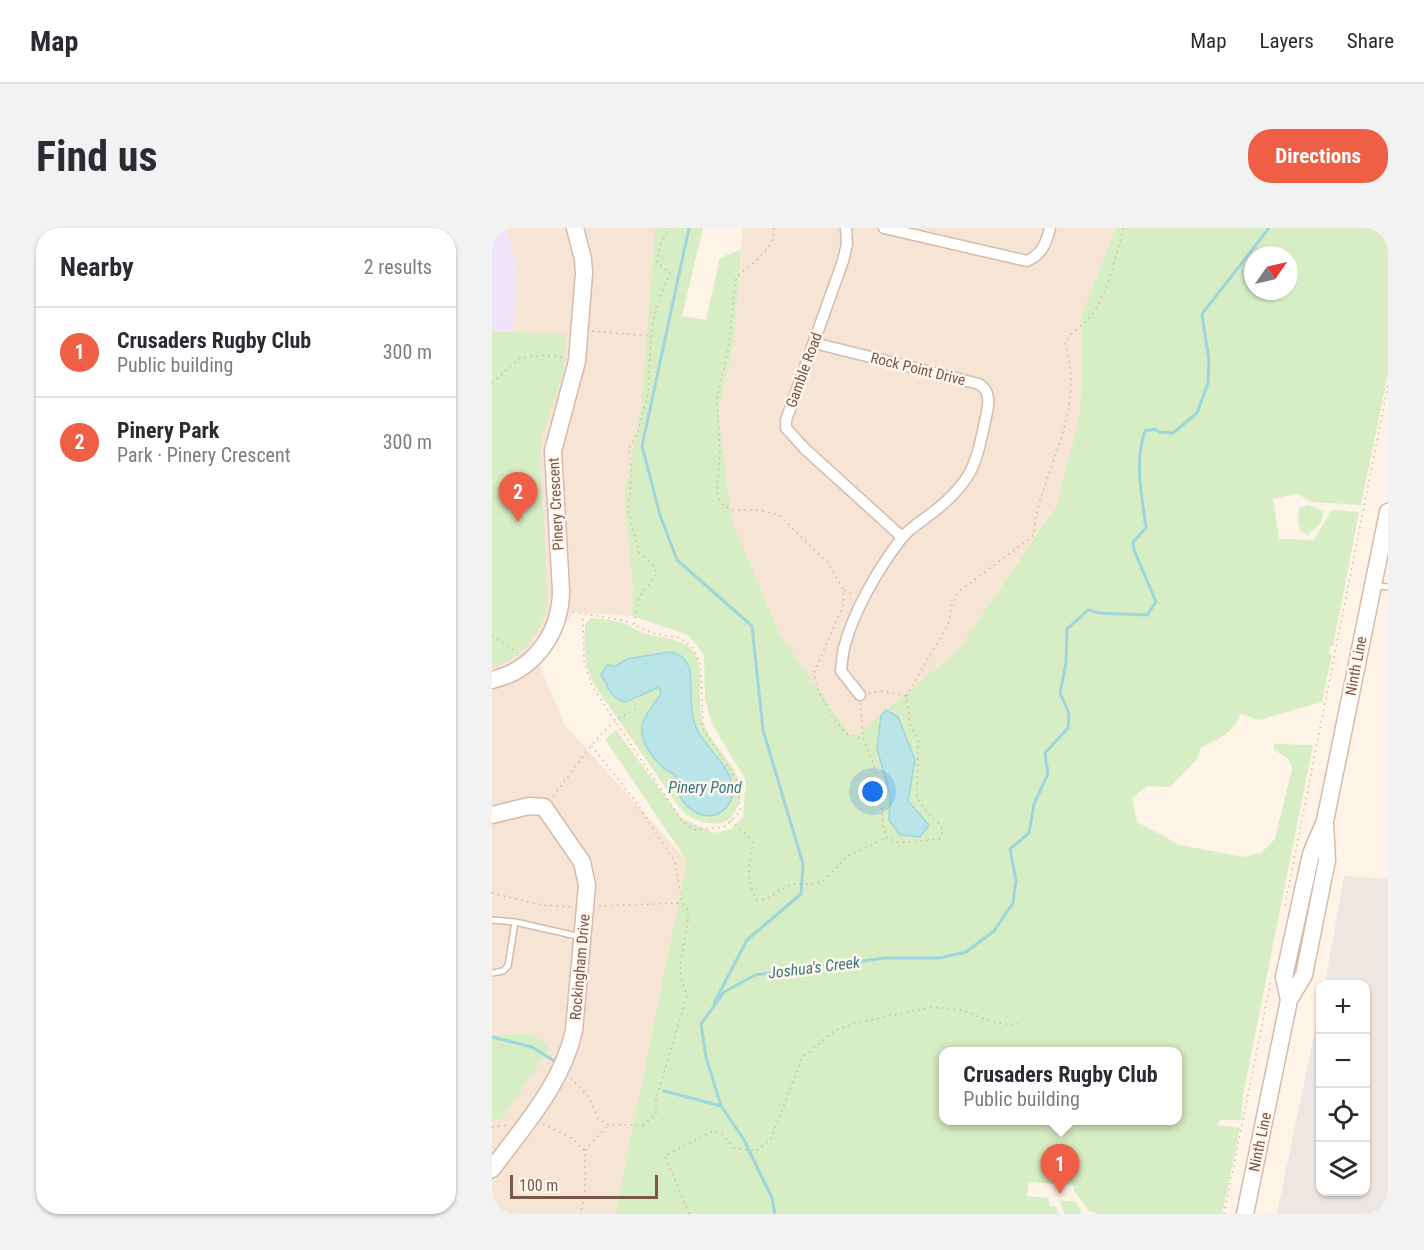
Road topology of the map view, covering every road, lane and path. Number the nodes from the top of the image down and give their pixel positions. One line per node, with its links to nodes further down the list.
1 (575, 228): 25 (street, Pinery Crescent)
2 (670, 228): 9 (path)
3 (774, 228): 18 (path)
4 (846, 228): 10 (street, Gamble Road)
5 (884, 228): 6 (street)
6 (1050, 228)
7 (1124, 228): 27 (path)
8 (591, 331): 9 (path)
9 (651, 336): 22 (path)
10 (814, 344): 16 (street, Gamble Road); 16 (street, Rock Point Drive)
11 (566, 359): 12 (path)
12 (492, 383)
13 (1388, 385): 40 (path)
14 (1388, 512): 15 (street, Ninth Line)
15 (1386, 532): 17 (street, Ninth Line)
16 (902, 537): 26 (street, Rock Point Drive)
17 (1380, 586): 57 (street, Ninth Line)
18 (843, 589): 19 (path); 30 (path)
19 (856, 597)
20 (571, 612): 21 (path)
21 (583, 614): 22 (path); 29 (path)
22 (634, 625): 34 (path)
23 (492, 636): 24 (path)
24 (519, 654)
25 (492, 680)
26 (860, 695): 27 (path); 30 (path)
27 (906, 696): 35 (path)
28 (639, 707): 29 (path)
29 (616, 720): 31 (path); 34 (path)
30 (863, 739): 35 (path)
31 (592, 746): 32 (path); 37 (path)
32 (553, 796)
33 (492, 815): 43 (street, Rockingham Drive)
34 (731, 820): 35 (path)
35 (887, 838)
36 (492, 893): 39 (path)
37 (682, 903): 38 (path); 50 (path)
38 (598, 906)
39 (574, 907)
40 (1284, 910)
41 (492, 920): 42 (lane)
42 (515, 922): 43 (lane); 44 (lane)
43 (583, 938): 53 (street, Rockingham Drive)
44 (492, 973)
45 (1270, 980): 56 (path)
46 (1023, 1023): 55 (path)
47 (571, 1078): 50 (path)
48 (539, 1123): 52 (path)
49 (508, 1125): 51 (path)
50 (608, 1125): 52 (path)
51 (492, 1126)
52 (585, 1150): 54 (path)
53 (492, 1168)
54 (580, 1214)
55 (689, 1214)
56 (1224, 1214)
57 (1245, 1214)

